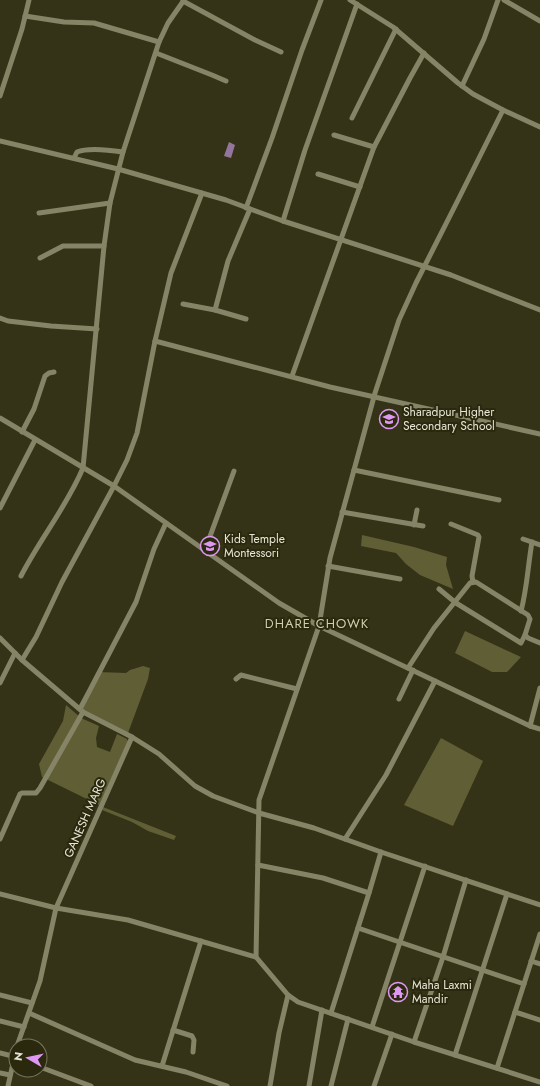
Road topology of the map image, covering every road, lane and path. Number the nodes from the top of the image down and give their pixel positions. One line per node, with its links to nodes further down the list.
1 (29, 0): 8 (street)
2 (321, 0): 31 (street)
3 (350, 0): 7 (street)
4 (498, 0): 16 (street)
5 (504, 0): 9 (street)
6 (183, 1): 11 (street); 12 (street)
7 (357, 4): 10 (street); 33 (street)
8 (25, 16): 11 (street); 17 (street)
9 (540, 21)
10 (396, 29): 14 (street); 19 (street)
11 (159, 42): 13 (street)
12 (281, 52)
13 (156, 53): 15 (street); 24 (street)
14 (424, 53): 16 (street); 23 (street)
15 (226, 81)
16 (462, 86): 18 (street)
17 (0, 96)
18 (502, 110): 20 (street); 37 (street)
19 (352, 118)
20 (540, 127)
21 (334, 135): 23 (street)
22 (0, 141): 25 (street)
23 (374, 147): 28 (street)
24 (122, 152): 25 (street); 26 (street)
25 (74, 158): 26 (street)
26 (118, 169): 29 (street); 30 (street)
27 (318, 174): 28 (street)
28 (360, 187): 34 (street)
29 (202, 193): 31 (street); 44 (street)
30 (110, 203): 32 (street); 35 (street)
31 (248, 208): 33 (street); 39 (street)
32 (39, 213)
33 (283, 221): 34 (street)
34 (342, 240): 37 (street); 46 (street)
35 (104, 246): 36 (street); 43 (street)
36 (40, 258)
37 (424, 266): 40 (street); 47 (street)
38 (183, 304): 39 (street)
39 (215, 310): 42 (street)
40 (540, 310)
41 (0, 318): 43 (street)
42 (246, 319)
43 (97, 329): 52 (street)
44 (155, 341): 46 (street); 55 (street)
45 (54, 372): 49 (street)
46 (292, 376): 47 (street)
47 (374, 397): 50 (street); 53 (street)
48 (0, 418): 49 (street)
49 (22, 432): 51 (street)
50 (540, 434)
51 (35, 440): 52 (street); 57 (street)
52 (83, 468): 55 (street); 69 (street)
53 (354, 470): 56 (street); 59 (street)
54 (234, 471): 67 (street)
55 (114, 486): 60 (street); 80 (street)
56 (499, 500)
57 (0, 508)
58 (417, 510): 62 (street)
59 (342, 512): 62 (street); 68 (street)
60 (166, 523): 67 (street); 88 (street)
61 (451, 524): 71 (street)
62 (414, 525): 63 (street)
63 (423, 526)
64 (523, 539): 65 (street)
65 (532, 542): 66 (street); 74 (street)
66 (540, 545)
67 (205, 550): 75 (street)
68 (328, 566): 70 (street); 75 (street)
69 (21, 576)
70 (400, 579)
71 (473, 582): 73 (street); 74 (street)
72 (439, 589): 73 (street)
73 (455, 602): 76 (street); 81 (street)
74 (521, 611): 76 (street)
75 (319, 626): 81 (street); 86 (street)
76 (525, 635): 78 (street)
77 (0, 638): 79 (street)
78 (540, 643)
79 (15, 653): 80 (street); 84 (street)
80 (22, 660): 88 (street)
81 (410, 669): 83 (street); 87 (street)
82 (236, 679): 86 (street)
83 (435, 681): 89 (street); 94 (street)
84 (0, 684)
85 (540, 688): 89 (street)
86 (297, 689): 92 (street)
87 (399, 699)
88 (82, 710): 91 (street); 93 (street)
89 (530, 726): 90 (street)
90 (540, 729)
91 (132, 737): 92 (street); 103 (street, GANESH MARG)
92 (259, 813): 94 (street); 96 (street)
93 (0, 839)
94 (345, 839): 95 (street)
95 (381, 852): 97 (street); 99 (street)
96 (258, 865): 99 (street); 108 (street)
97 (425, 866): 98 (street); 107 (street)
98 (466, 880): 101 (street); 109 (street)
99 (369, 893): 104 (street)
100 (0, 894): 103 (street)
101 (507, 894): 102 (street); 112 (street)
102 (540, 905)
103 (56, 908): 106 (street); 116 (street, GANESH MARG)
104 (358, 928): 107 (street); 120 (street)
105 (540, 934): 110 (street)
106 (201, 941): 108 (street); 126 (street)
107 (401, 943): 109 (street); 125 (street)
108 (256, 957): 115 (street)
109 (443, 957): 112 (street); 129 (street)
110 (531, 961): 111 (street); 113 (street)
111 (540, 964)
112 (483, 971): 113 (street); 131 (street)
113 (524, 984): 118 (street)
114 (0, 995): 116 (street)
115 (288, 995): 117 (street); 138 (street)
116 (32, 1003): 119 (street, GANESH MARG)
117 (322, 1010): 120 (street); 139 (street)
118 (515, 1012): 122 (street); 133 (street)
119 (29, 1013): 124 (street, GANESH MARG); 132 (street)
120 (331, 1013): 121 (street)
121 (348, 1019): 125 (street); 140 (street)
122 (540, 1020)
123 (0, 1021): 124 (street)
124 (24, 1027): 128 (street, GANESH MARG)
125 (372, 1027): 127 (street)
126 (173, 1030): 130 (street); 132 (street)
127 (392, 1034): 129 (street); 141 (street)
128 (20, 1038)
129 (414, 1042): 131 (street)
130 (194, 1052)
131 (455, 1055): 133 (street)
132 (162, 1066): 137 (street)
133 (496, 1068): 135 (street)
134 (48, 1070): 136 (street)
135 (540, 1082)
136 (92, 1086)
137 (227, 1086)
138 (270, 1086)
139 (309, 1086)
140 (331, 1086)
141 (374, 1086)

